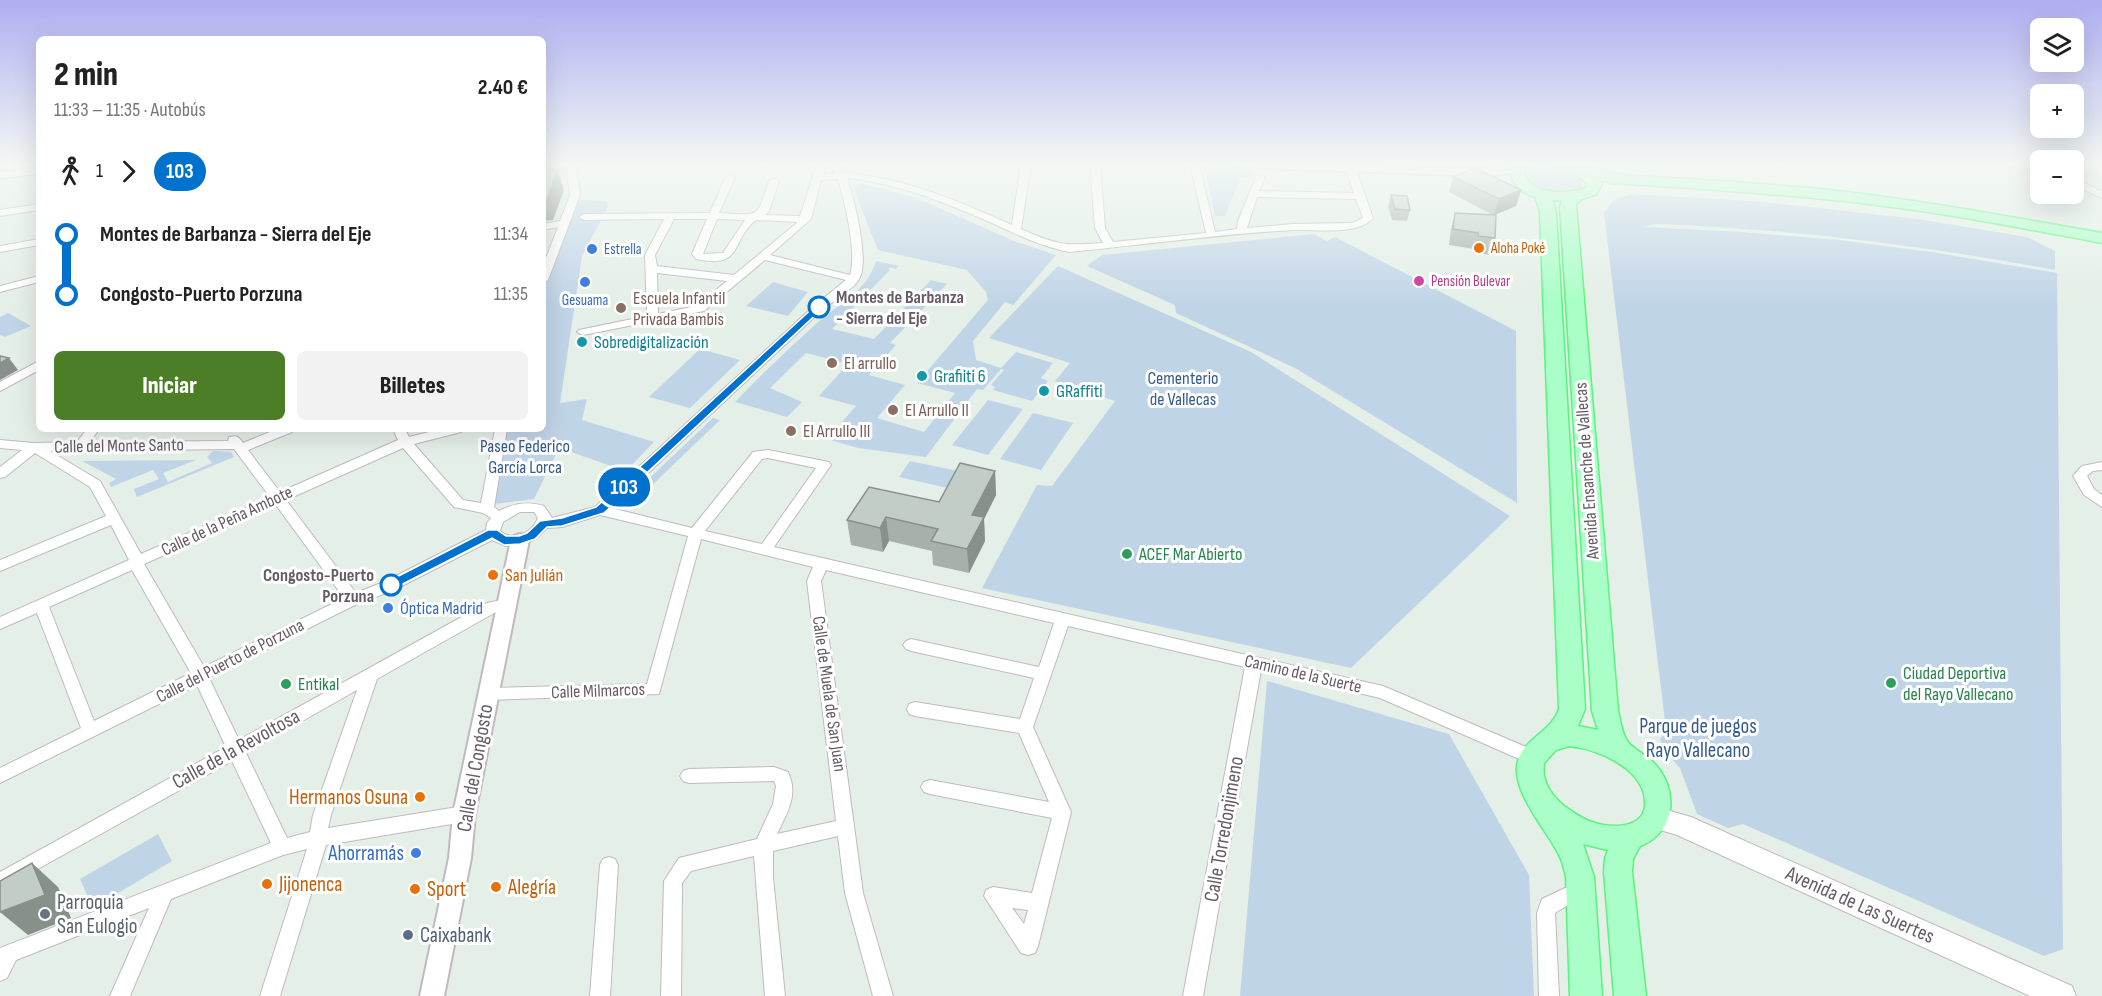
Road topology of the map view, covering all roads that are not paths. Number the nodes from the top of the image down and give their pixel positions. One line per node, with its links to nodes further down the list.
1 (16, 210): 17 (street)
2 (569, 210): 23 (street)
3 (715, 210): 19 (street)
4 (765, 210): 20 (street)
5 (808, 210): 22 (street)
6 (849, 210): 37 (street)
7 (965, 210): 25 (street)
8 (1019, 210): 25 (street)
9 (1099, 210): 30 (street)
10 (1205, 210): 27 (street)
11 (1247, 210): 26 (street)
12 (1366, 210): 26 (street)
13 (1548, 210): 82 (main road, Avenida Ensanche de Vallecas)
14 (1568, 210): 83 (main road, Avenida Ensanche de Vallecas)
15 (1899, 210): 31 (main road)
16 (1951, 210): 28 (main road)
17 (0, 213)
18 (671, 216): 19 (street); 21 (street); 34 (street)
19 (713, 216): 20 (street); 20 (street)
20 (757, 217): 22 (street)
21 (584, 218)
22 (806, 219): 33 (street)
23 (565, 223): 24 (street); 35 (street)
24 (546, 226)
25 (1016, 231): 30 (street)
26 (1242, 231): 27 (street)
27 (1211, 234): 30 (street)
28 (2102, 238)
29 (36, 243): 32 (street)
30 (1109, 244)
31 (2102, 244)
32 (0, 249)
33 (764, 257): 36 (street); 37 (street)
34 (652, 269): 36 (street); 40 (street)
35 (546, 272)
36 (737, 279): 40 (street)
37 (854, 279): 57 (street)
38 (36, 280): 39 (street)
39 (0, 289)
40 (653, 318): 41 (street)
41 (583, 332)
42 (36, 367): 43 (street)
43 (0, 387)
44 (91, 432): 51 (street)
45 (278, 432): 50 (street)
46 (430, 432): 48 (street, Calle de la Peña Ambote)
47 (501, 432): 58 (street)
48 (402, 435): 55 (street, Calle de la Peña Ambote); 58 (street)
49 (0, 444): 52 (street, Calle del Monte Santo)
50 (237, 445): 51 (street, Calle del Monte Santo); 55 (street)
51 (81, 446): 52 (street, Calle del Monte Santo)
52 (34, 447): 54 (street); 59 (street)
53 (2102, 466): 56 (street)
54 (0, 474)
55 (279, 497): 65 (street, Calle de la Peña Ambote); 68 (street)
56 (2102, 502)
57 (600, 510): 60 (street); 61 (street, Camino de la Suerte)
58 (493, 513): 60 (street); 62 (street)
59 (113, 519): 65 (street); 67 (street)
60 (544, 524): 63 (street)
61 (696, 532): 64 (street, Camino de la Suerte); 64 (street); 78 (street, Calle Milmarcos)
62 (492, 533): 63 (street); 68 (street, Calle del Puerto de Porzuna)
63 (520, 540): 69 (street, Calle del Congosto)
64 (766, 549): 66 (street, Camino de la Suerte)
65 (137, 562): 70 (street, Calle de la Peña Ambote); 77 (street)
66 (822, 564): 71 (street, Camino de la Suerte); 93 (street, Calle de Muela de San Juan)
67 (0, 566)
68 (353, 599): 77 (street, Calle del Puerto de Porzuna)
69 (506, 604): 76 (street, Calle de la Revoltosa); 78 (street, Calle del Congosto)
70 (41, 605): 72 (street, Calle de la Peña Ambote); 81 (street)
71 (1063, 620): 74 (street, Camino de la Suerte); 75 (street)
72 (0, 623)
73 (911, 645): 75 (street)
74 (1254, 663): 85 (street, Camino de la Suerte); 111 (street, Calle Torredonjimeno)
75 (1043, 674): 80 (street)
76 (370, 675): 84 (street, Calle de la Revoltosa); 95 (street)
77 (200, 676): 81 (street, Calle del Puerto de Porzuna); 84 (street)
78 (488, 694): 91 (street, Calle del Congosto)
79 (915, 709): 80 (street)
80 (1024, 727): 90 (street)
81 (90, 731): 86 (street, Calle del Puerto de Porzuna)
82 (1555, 738): 83 (main road); 85 (main road, Avenida Ensanche de Vallecas)
83 (1616, 747): 92 (main road)
84 (235, 749): 96 (street); 99 (street, Calle de la Revoltosa)
85 (1533, 757): 89 (main road)
86 (0, 776)
87 (689, 776): 97 (street)
88 (930, 787): 90 (street)
89 (1546, 807): 94 (main road); 101 (main road)
90 (1062, 812): 102 (street)
91 (464, 814): 95 (street); 106 (street, Calle del Congosto)
92 (1656, 818): 94 (main road); 115 (main road, Avenida de Las Suertes)
93 (847, 826): 97 (street); 110 (street, Calle de Muela de San Juan)
94 (1630, 837): 114 (main road)
95 (317, 838): 96 (street); 105 (street)
96 (282, 847): 100 (street)
97 (764, 847): 108 (street); 109 (street)
98 (609, 865): 107 (street)
99 (0, 882)
100 (164, 894): 103 (street); 104 (street)
101 (1581, 894): 112 (street); 113 (main road)
102 (1039, 903)
103 (3, 961)
104 (120, 996)
105 (270, 996)
106 (432, 996)
107 (600, 996)
108 (671, 996)
109 (776, 996)
110 (883, 996)
111 (1193, 996)
112 (1549, 996)
113 (1586, 996)
114 (1630, 996)
115 (2062, 996)

